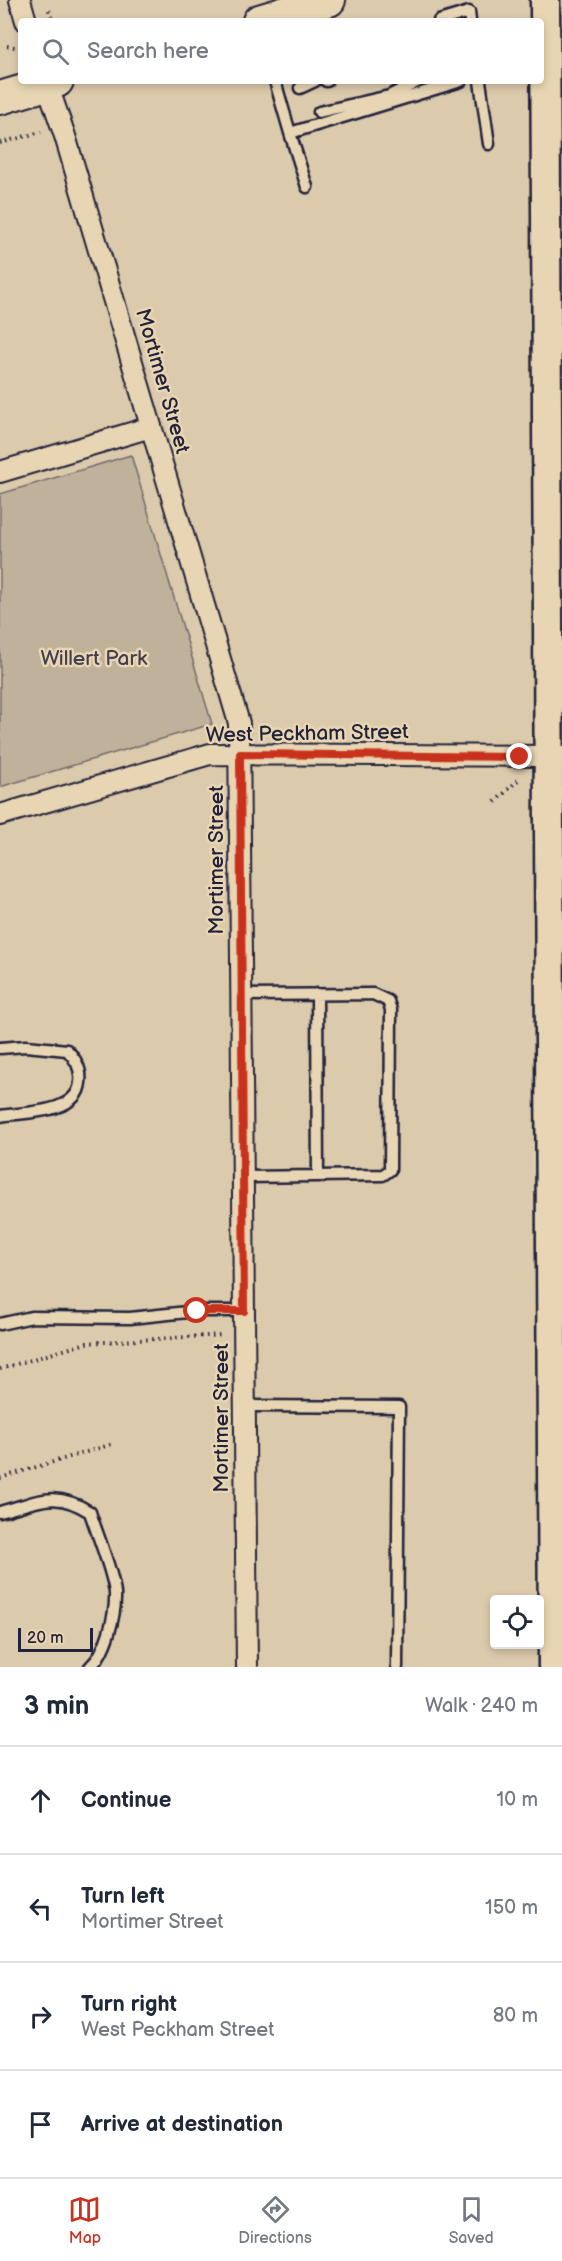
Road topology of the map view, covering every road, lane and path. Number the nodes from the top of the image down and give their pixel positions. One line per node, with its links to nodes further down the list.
1 (20, 0): 4 (street)
2 (329, 0): 5 (main road)
3 (545, 0): 10 (street)
4 (25, 18)
5 (269, 18)
6 (449, 18): 7 (lane)
7 (470, 18)
8 (8, 46): 9 (path)
9 (15, 47)
10 (547, 73): 34 (street)
11 (44, 84): 22 (main road)
12 (51, 84): 31 (street, Mortimer Street)
13 (276, 84): 27 (lane)
14 (309, 84): 20 (lane)
15 (406, 84): 23 (lane)
16 (414, 84): 23 (lane)
17 (418, 84): 23 (lane)
18 (449, 84): 23 (lane)
19 (480, 84): 29 (lane)
20 (300, 88)
21 (377, 90): 23 (lane)
22 (0, 98)
23 (390, 99): 24 (lane); 25 (lane); 27 (lane)
24 (343, 103)
25 (319, 112)
26 (39, 133): 28 (path)
27 (291, 133): 30 (lane)
28 (0, 143)
29 (489, 144)
30 (307, 187)
31 (151, 427): 32 (street); 33 (street, Mortimer Street)
32 (0, 472)
33 (240, 754): 34 (street, West Peckham Street); 37 (street, West Peckham Street); 39 (street, Mortimer Street)
34 (556, 756): 52 (street)
35 (520, 778): 36 (path)
36 (495, 802)
37 (0, 815)
38 (317, 994): 39 (lane); 42 (lane); 42 (lane)
39 (242, 995): 43 (street, Mortimer Street)
40 (0, 1048): 41 (lane)
41 (0, 1116)
42 (318, 1176): 43 (lane)
43 (243, 1177): 44 (street, Mortimer Street)
44 (244, 1311): 45 (lane); 48 (street, Mortimer Street)
45 (0, 1324)
46 (221, 1335): 47 (path)
47 (0, 1369)
48 (245, 1406): 54 (street, Mortimer Street); 55 (lane)
49 (113, 1444): 50 (path)
50 (0, 1478)
51 (0, 1512): 53 (lane)
52 (558, 1620): 56 (street)
53 (90, 1667)
54 (247, 1667)
55 (396, 1667)
56 (553, 1667)

